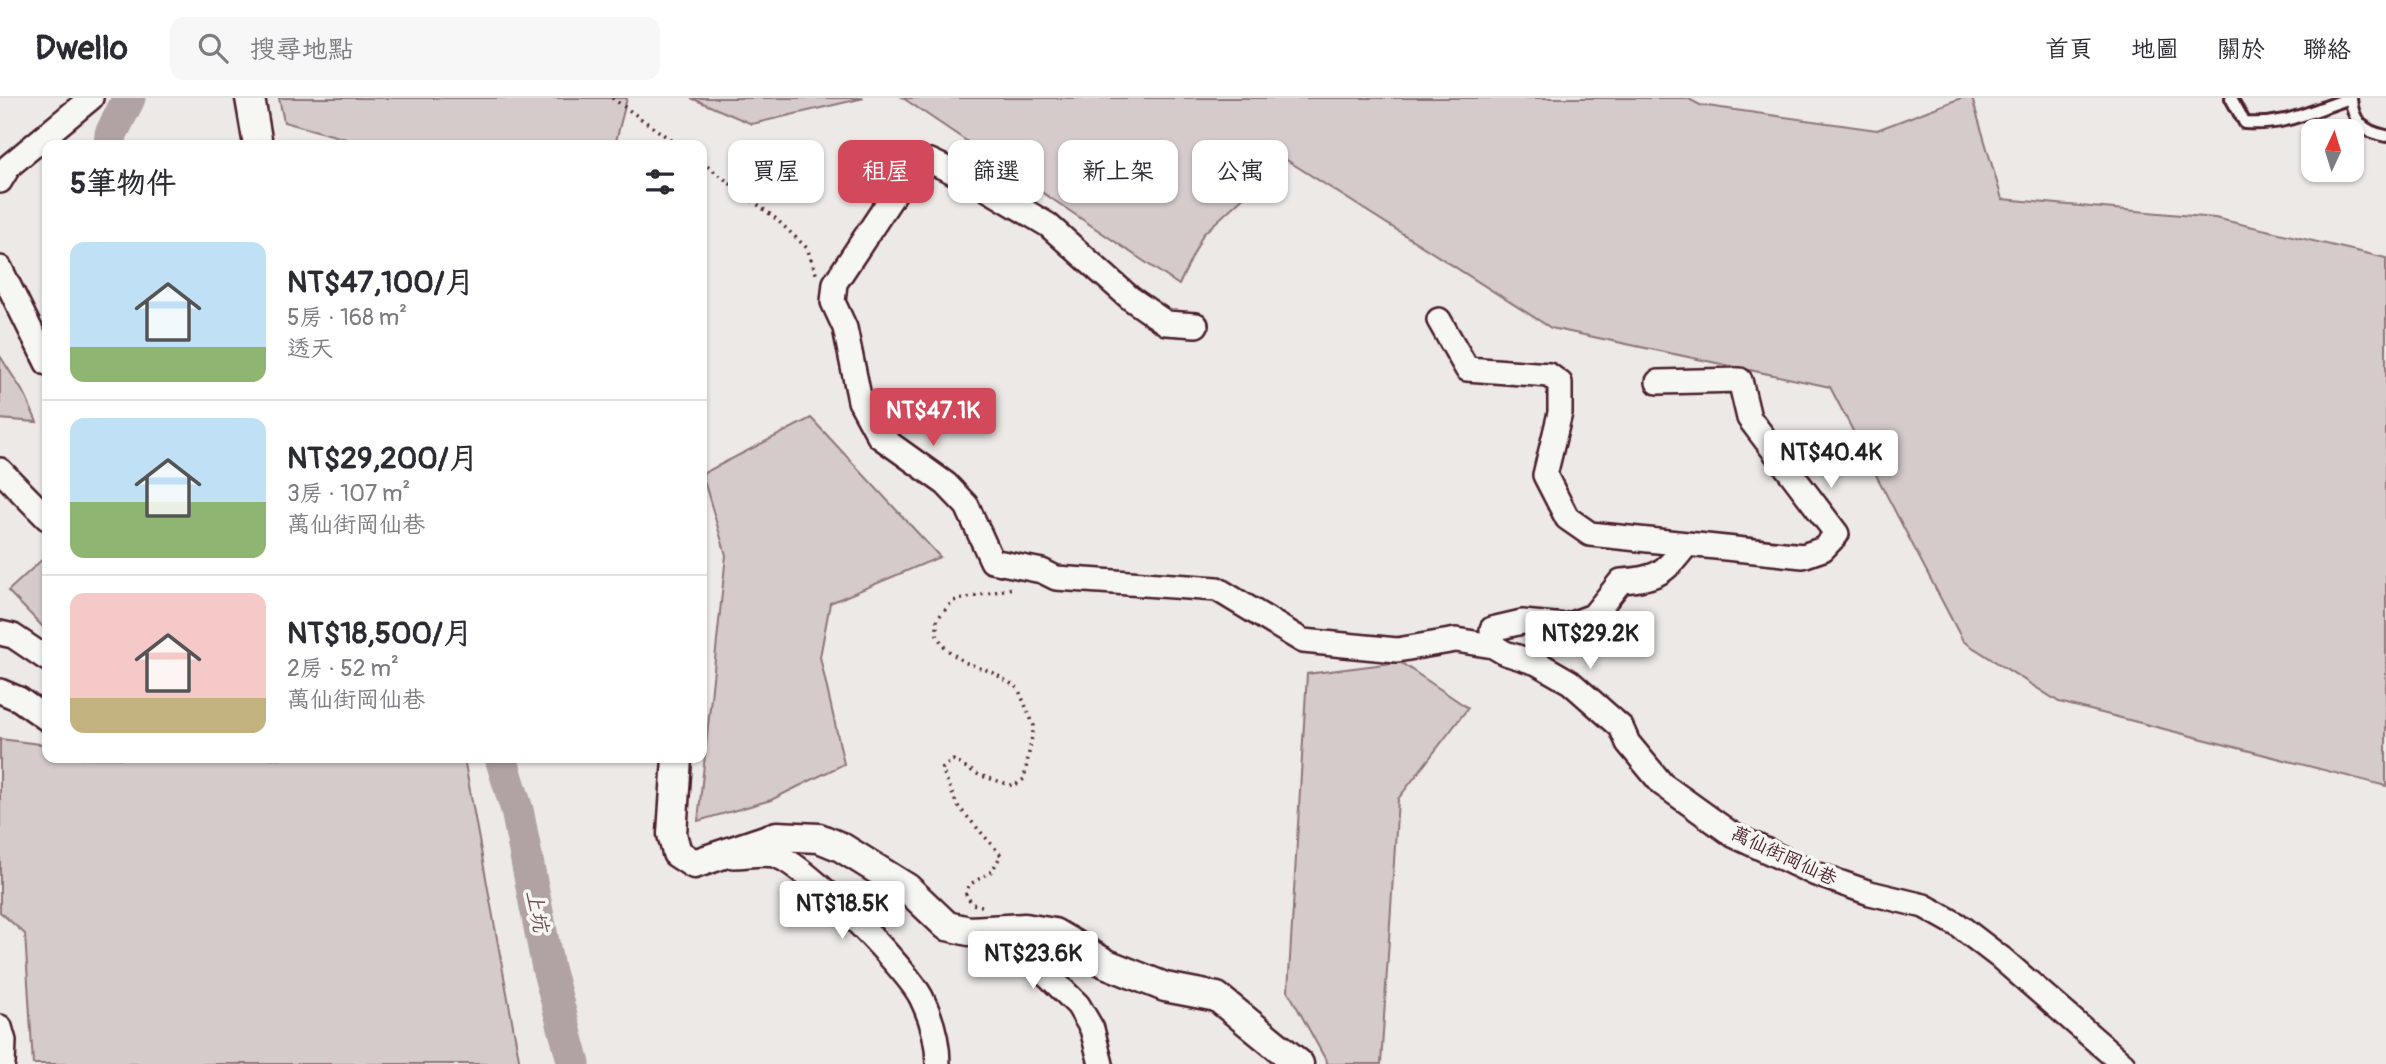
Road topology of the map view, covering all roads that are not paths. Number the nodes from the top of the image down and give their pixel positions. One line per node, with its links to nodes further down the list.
1 (92, 98): 7 (street)
2 (250, 98): 6 (street)
3 (2231, 98): 4 (lane)
4 (2351, 98): 5 (lane)
5 (2386, 136)
6 (257, 140)
7 (0, 181)
8 (0, 268): 11 (street)
9 (1439, 320): 15 (street)
10 (1196, 325): 17 (street, 萬仙街岡仙巷)
11 (42, 353)
12 (1658, 382): 15 (street)
13 (0, 470): 14 (street)
14 (42, 514)
15 (1687, 544): 17 (street)
16 (0, 633): 18 (street)
17 (1493, 646): 29 (street, 萬仙街岡仙巷)
18 (42, 656)
19 (0, 691): 20 (street)
20 (42, 715)
21 (677, 763): 22 (street)
22 (717, 857): 23 (street); 26 (street)
23 (969, 931): 27 (street); 28 (street)
24 (0, 1027): 25 (street)
25 (3, 1064)
26 (938, 1064)
27 (1101, 1064)
28 (1299, 1064)
29 (2123, 1064)

